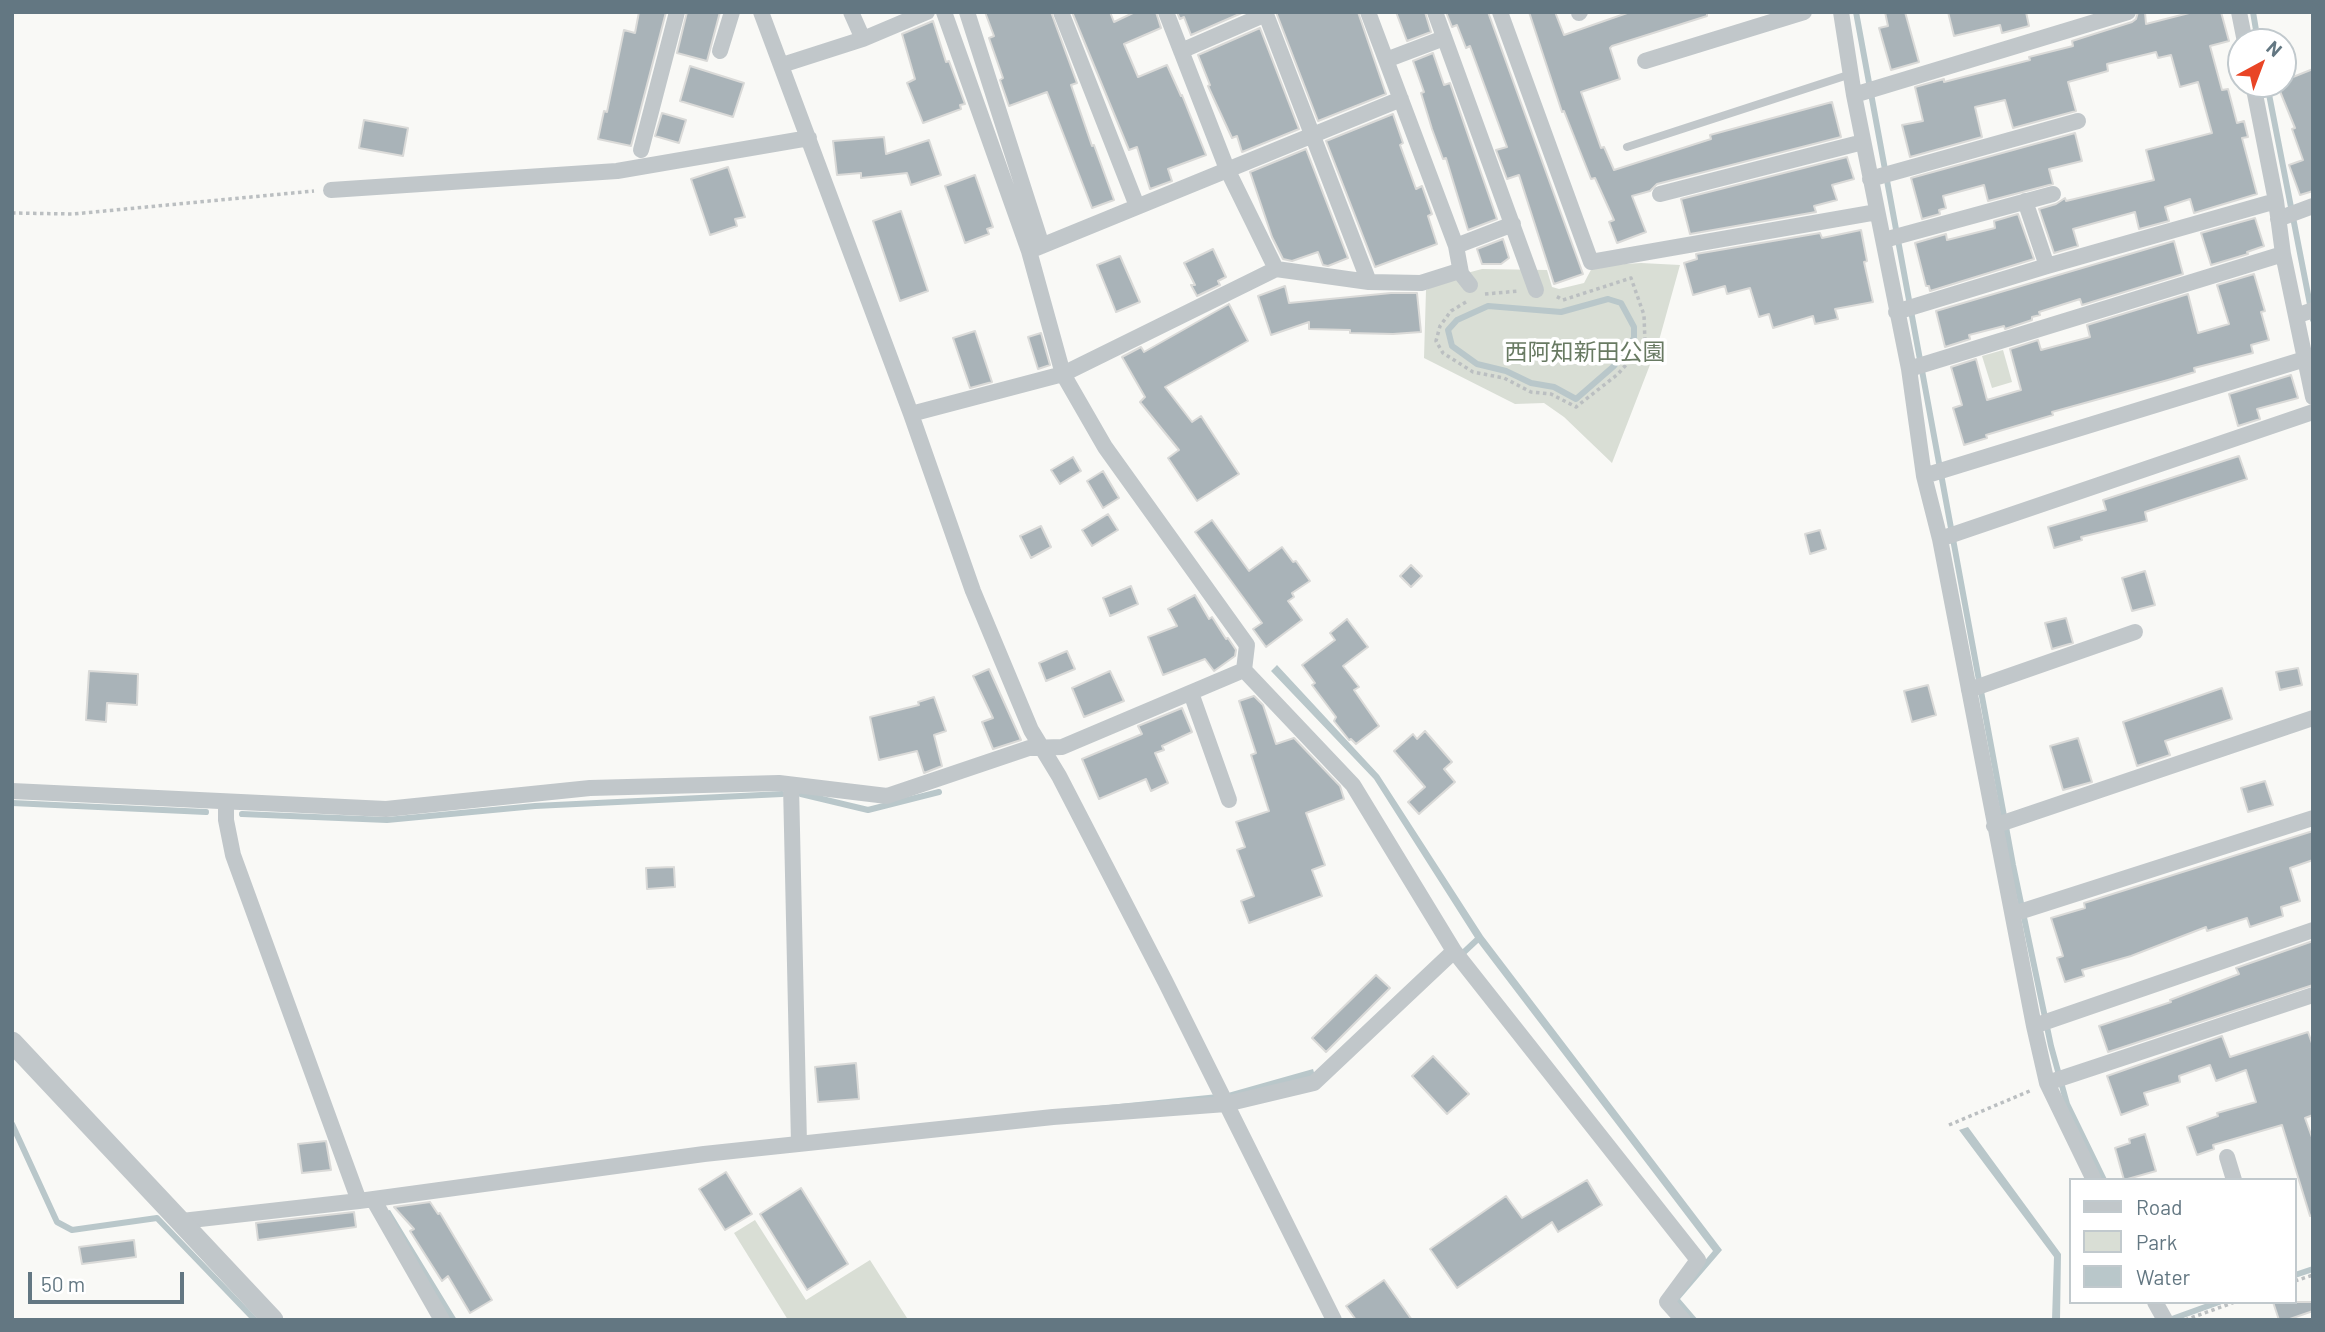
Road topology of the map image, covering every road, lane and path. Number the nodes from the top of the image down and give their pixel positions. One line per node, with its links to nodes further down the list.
1 (677, 12): 33 (street)
2 (732, 12): 19 (street)
3 (761, 12): 23 (street)
4 (852, 12): 18 (street)
5 (927, 12): 18 (street)
6 (944, 12): 49 (street)
7 (967, 12): 49 (street)
8 (1061, 12): 41 (street)
9 (1166, 12): 20 (street)
10 (1368, 12): 21 (street)
11 (1435, 12): 17 (street)
12 (1500, 12): 43 (street)
13 (1804, 12): 22 (street)
14 (1841, 12): 24 (street)
15 (2128, 12): 25 (street)
16 (1265, 13): 20 (street); 29 (street)
17 (1444, 38): 21 (street); 46 (street)
18 (863, 39): 23 (street)
19 (720, 51)
20 (1181, 51): 34 (street)
21 (1386, 60): 27 (street)
22 (1646, 61)
23 (782, 65): 30 (street)
24 (1851, 74): 25 (street); 32 (lane)
25 (1855, 95): 31 (street)
26 (2256, 98): 40 (street)
27 (1401, 99): 29 (street); 48 (street)
28 (2078, 121): 35 (street)
29 (1311, 135): 34 (street); 53 (street)
30 (808, 138): 36 (street); 63 (street)
31 (1863, 142): 35 (street); 37 (street)
32 (1627, 147)
33 (641, 150)
34 (1227, 169): 41 (street); 52 (street)
35 (1871, 178): 43 (street)
36 (331, 190): 44 (path)
37 (1660, 194)
38 (2053, 194): 39 (street)
39 (2025, 201): 47 (street); 51 (street)
40 (2276, 201): 45 (street); 51 (street)
41 (1137, 206): 49 (street)
42 (2313, 206): 45 (street)
43 (1877, 212): 47 (street)
44 (12, 213)
45 (2287, 215): 50 (street)
46 (1513, 224): 48 (street); 55 (street)
47 (1884, 240): 56 (street)
48 (1456, 246): 54 (street)
49 (1035, 248): 60 (street)
50 (2283, 254): 57 (street); 59 (street)
51 (2047, 266): 56 (street)
52 (1276, 269): 53 (street); 60 (street)
53 (1369, 282): 54 (street)
54 (1470, 284): 55 (path); 55 (path)
55 (1536, 290)
56 (1897, 312): 59 (street)
57 (2305, 313): 58 (street)
58 (2305, 359): 61 (street); 64 (street)
59 (1910, 369): 64 (street)
60 (1063, 374): 63 (street); 67 (street)
61 (2313, 397)
62 (2313, 412): 65 (street)
63 (911, 414): 71 (street)
64 (1925, 475): 65 (street)
65 (1940, 539): 68 (street)
66 (2135, 632): 68 (street)
67 (1244, 670): 69 (street); 80 (street)
68 (1970, 690): 77 (street)
69 (1191, 693): 71 (street); 74 (street)
70 (2313, 718): 77 (street)
71 (1043, 748): 72 (street); 85 (street)
72 (791, 785): 75 (street); 87 (street)
73 (12, 791): 75 (street)
74 (1229, 800)
75 (226, 803): 91 (street)
76 (2313, 818): 78 (street)
77 (1995, 826): 78 (street)
78 (2014, 914): 82 (street)
79 (2313, 930): 82 (street)
80 (1454, 951): 85 (street); 99 (street)
81 (2313, 995): 84 (street)
82 (2034, 1025): 84 (street)
83 (12, 1042): 92 (street)
84 (2048, 1083): 86 (path); 89 (street)
85 (1226, 1104): 87 (street); 98 (street)
86 (1949, 1125)
87 (799, 1144): 91 (street)
88 (2227, 1157): 90 (street)
89 (2093, 1178)
90 (2233, 1178)
91 (366, 1200): 92 (street); 97 (street)
92 (182, 1221): 96 (street)
93 (2156, 1304): 100 (street)
94 (2229, 1304): 95 (path)
95 (2186, 1319)
96 (273, 1320)
97 (442, 1320)
98 (1334, 1320)
99 (1683, 1320)
100 (2165, 1320)

